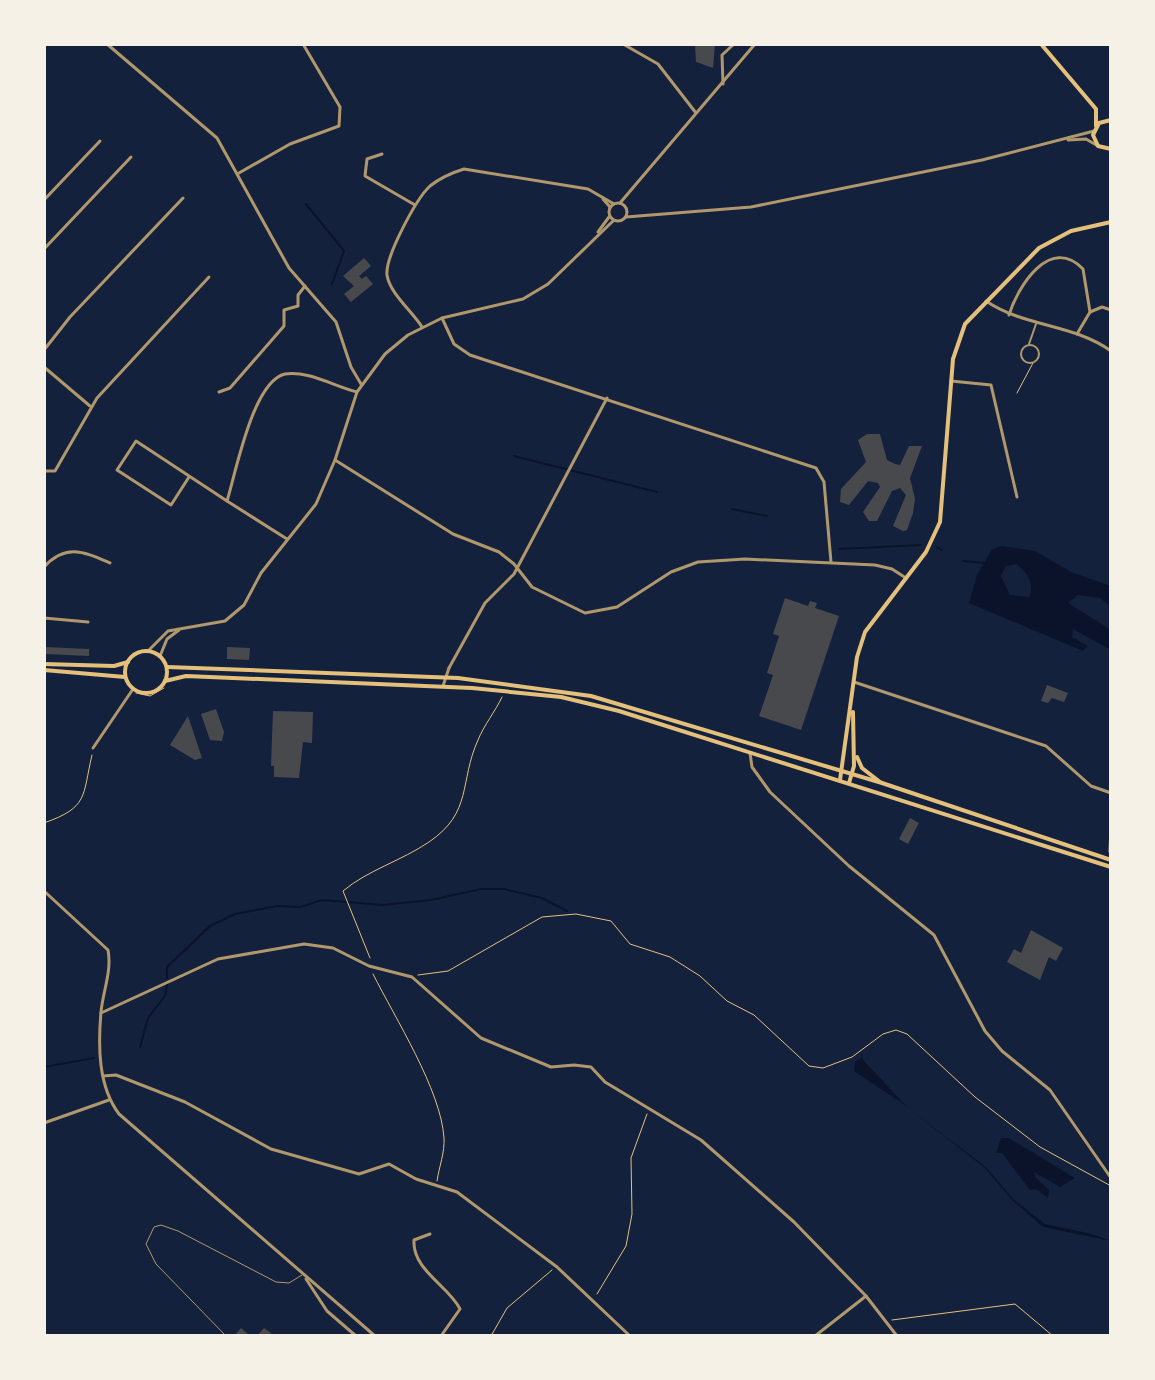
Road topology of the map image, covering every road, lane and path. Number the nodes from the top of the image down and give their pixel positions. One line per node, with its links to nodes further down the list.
1 (107, 44): 19 (street)
2 (303, 44): 19 (street)
3 (623, 44): 10 (street)
4 (734, 44): 7 (street)
5 (755, 44): 7 (street)
6 (1041, 44): 12 (main road)
7 (723, 84): 10 (street)
8 (44, 98): 9 (street)
9 (44, 107)
10 (696, 113): 22 (street)
11 (1111, 120): 12 (main road)
12 (1095, 129): 13 (street); 15 (main road)
13 (1060, 140): 15 (street); 26 (street)
14 (100, 141): 21 (street)
15 (1098, 146): 16 (main road)
16 (1111, 149)
17 (382, 154): 23 (street)
18 (131, 157): 32 (street)
19 (239, 173): 34 (street)
20 (183, 198): 46 (street)
21 (44, 200)
22 (620, 203): 24 (street); 25 (street)
23 (415, 205): 24 (street); 41 (street)
24 (612, 206): 27 (street)
25 (627, 211): 26 (street); 28 (street)
26 (649, 214): 28 (street)
27 (609, 217): 29 (street); 31 (street)
28 (626, 217): 29 (street)
29 (613, 221): 31 (street)
30 (1111, 222): 35 (main road)
31 (591, 242): 39 (street)
32 (44, 249)
33 (209, 277): 56 (street)
34 (305, 286): 51 (street); 52 (street)
35 (986, 301): 38 (street); 50 (main road)
36 (1111, 310): 37 (street)
37 (1090, 312): 38 (street); 42 (street)
38 (1009, 315): 40 (street)
39 (442, 318): 41 (street); 55 (street)
40 (1036, 323): 42 (street); 44 (street)
41 (422, 327): 51 (street)
42 (1077, 334): 45 (street)
43 (1111, 342): 45 (street)
44 (1028, 345): 48 (street); 48 (street)
45 (1106, 347): 47 (street)
46 (44, 350)
47 (1111, 351)
48 (1033, 363): 54 (path)
49 (44, 367): 56 (street)
50 (951, 381): 60 (street); 67 (main road)
51 (361, 384): 53 (street)
52 (219, 392)
53 (357, 392): 57 (street); 61 (street)
54 (1017, 393)
55 (607, 398): 63 (street); 66 (street)
56 (90, 406): 58 (street)
57 (335, 460): 62 (street); 66 (street)
58 (44, 471)
59 (189, 477): 59 (street); 61 (street)
60 (1017, 497)
61 (227, 501): 62 (street)
62 (287, 539): 70 (street)
63 (831, 562): 66 (street); 67 (street)
64 (110, 563): 65 (street)
65 (44, 567)
66 (517, 568): 78 (street)
67 (906, 578): 80 (main road)
68 (44, 618): 69 (street)
69 (88, 622)
70 (179, 630): 71 (street); 72 (street)
71 (148, 651): 72 (main road); 73 (main road)
72 (160, 656): 75 (main road)
73 (128, 662): 74 (main road); 77 (main road)
74 (44, 664)
75 (167, 667): 78 (main road); 79 (main road)
76 (44, 670): 77 (main road)
77 (125, 677): 82 (main road)
78 (445, 678): 81 (street); 89 (main road)
79 (166, 682): 81 (main road); 82 (main road); 82 (path)
80 (854, 682): 85 (main road); 94 (street)
81 (443, 686): 83 (main road)
82 (132, 690): 87 (street)
83 (503, 692): 84 (path); 88 (main road); 99 (path)
84 (494, 693)
85 (852, 710): 86 (main road); 89 (main road)
86 (855, 746): 90 (main road); 93 (main road)
87 (93, 748): 95 (path)
88 (750, 753): 91 (main road); 106 (street)
89 (843, 771): 90 (main road); 91 (main road)
90 (854, 775): 92 (main road); 93 (main road)
91 (840, 780): 92 (main road)
92 (849, 783): 97 (main road)
93 (882, 783): 96 (main road)
94 (1111, 793): 96 (path)
95 (44, 823)
96 (1110, 859)
97 (1111, 867)
98 (44, 891): 101 (street)
99 (369, 966): 100 (street); 101 (street); 107 (path)
100 (412, 977): 104 (street); 108 (path)
101 (101, 1013): 102 (street)
102 (103, 1076): 103 (street); 107 (street)
103 (109, 1100): 105 (street); 111 (street)
104 (649, 1108): 113 (street); 114 (path)
105 (44, 1123)
106 (1111, 1178)
107 (437, 1183): 110 (street)
108 (1111, 1186)
109 (430, 1234): 119 (street)
110 (557, 1267): 114 (street); 120 (path)
111 (302, 1275): 112 (street); 116 (lane)
112 (306, 1279): 117 (street); 118 (street)
113 (866, 1296): 115 (street); 122 (street)
114 (592, 1300): 121 (street)
115 (886, 1322): 123 (street); 124 (path)
116 (226, 1336)
117 (356, 1336)
118 (375, 1336)
119 (441, 1336)
120 (491, 1336)
121 (630, 1336)
122 (815, 1336)
123 (897, 1336)
124 (1053, 1336)

